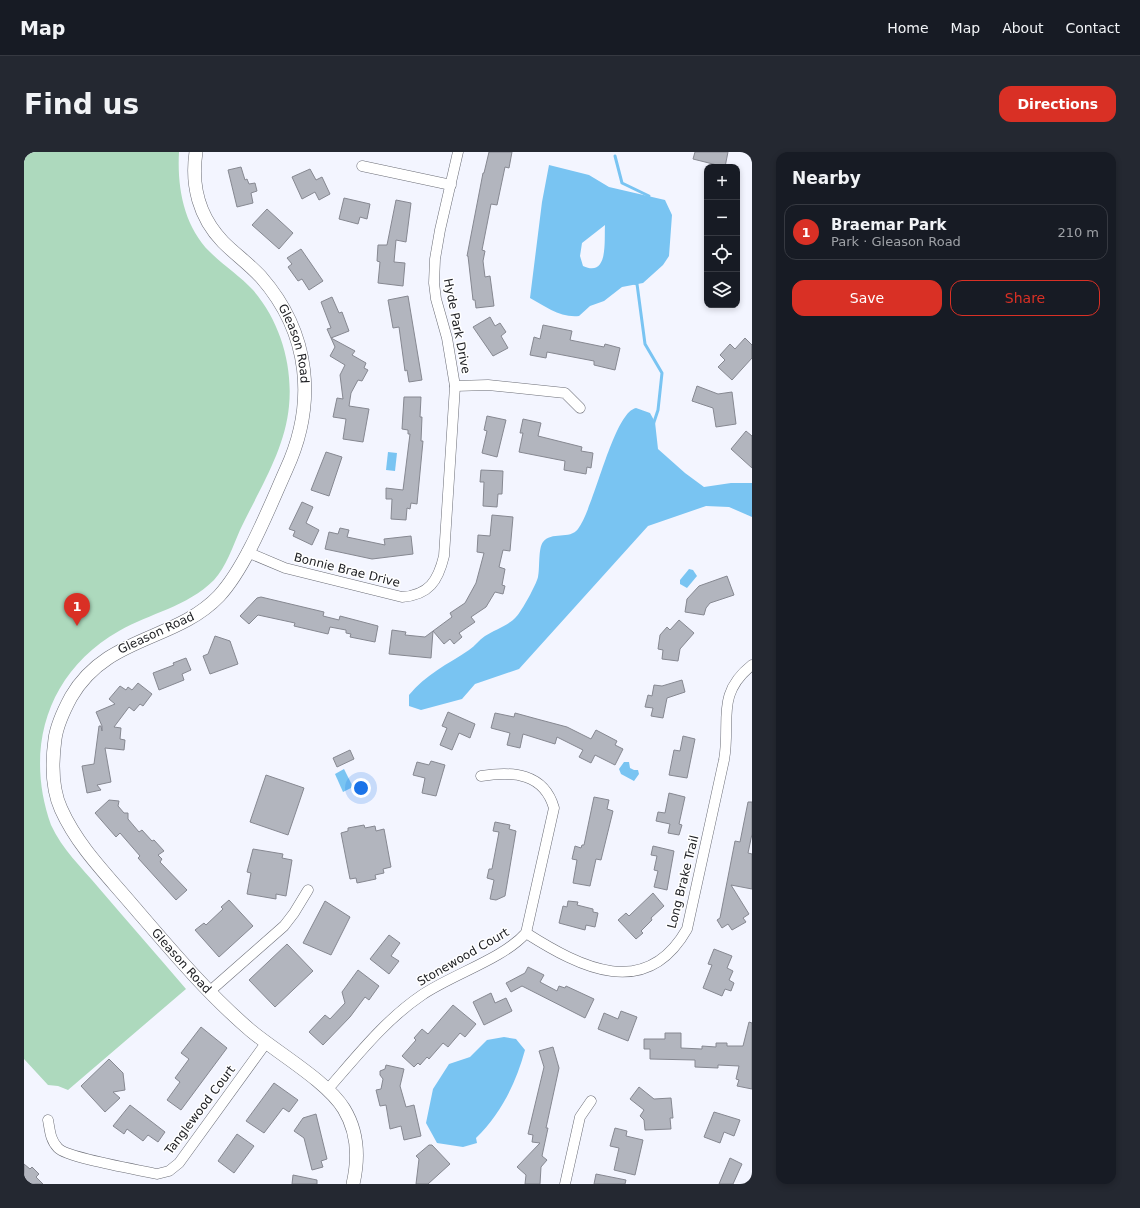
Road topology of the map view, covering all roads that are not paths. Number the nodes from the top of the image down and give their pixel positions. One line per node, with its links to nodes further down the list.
1 (196, 152): 7 (street, Gleason Road)
2 (458, 152): 4 (street, Hyde Park Drive)
3 (362, 166): 4 (street)
4 (451, 185): 5 (street, Hyde Park Drive)
5 (455, 386): 6 (street); 8 (street, Hyde Park Drive)
6 (580, 408)
7 (247, 552): 8 (street, Bonnie Brae Drive); 13 (street, Gleason Road)
8 (444, 556)
9 (752, 665): 12 (street, Long Brake Trail)
10 (481, 776): 12 (street, Stonewood Court)
11 (308, 890): 13 (street)
12 (526, 933): 15 (street, Stonewood Court)
13 (209, 992): 14 (street, Gleason Road)
14 (266, 1043): 15 (street, Gleason Road); 17 (street, Tanglewood Court)
15 (328, 1090): 18 (street, Gleason Road)
16 (591, 1101): 19 (street)
17 (48, 1120)
18 (353, 1184)
19 (566, 1184)

